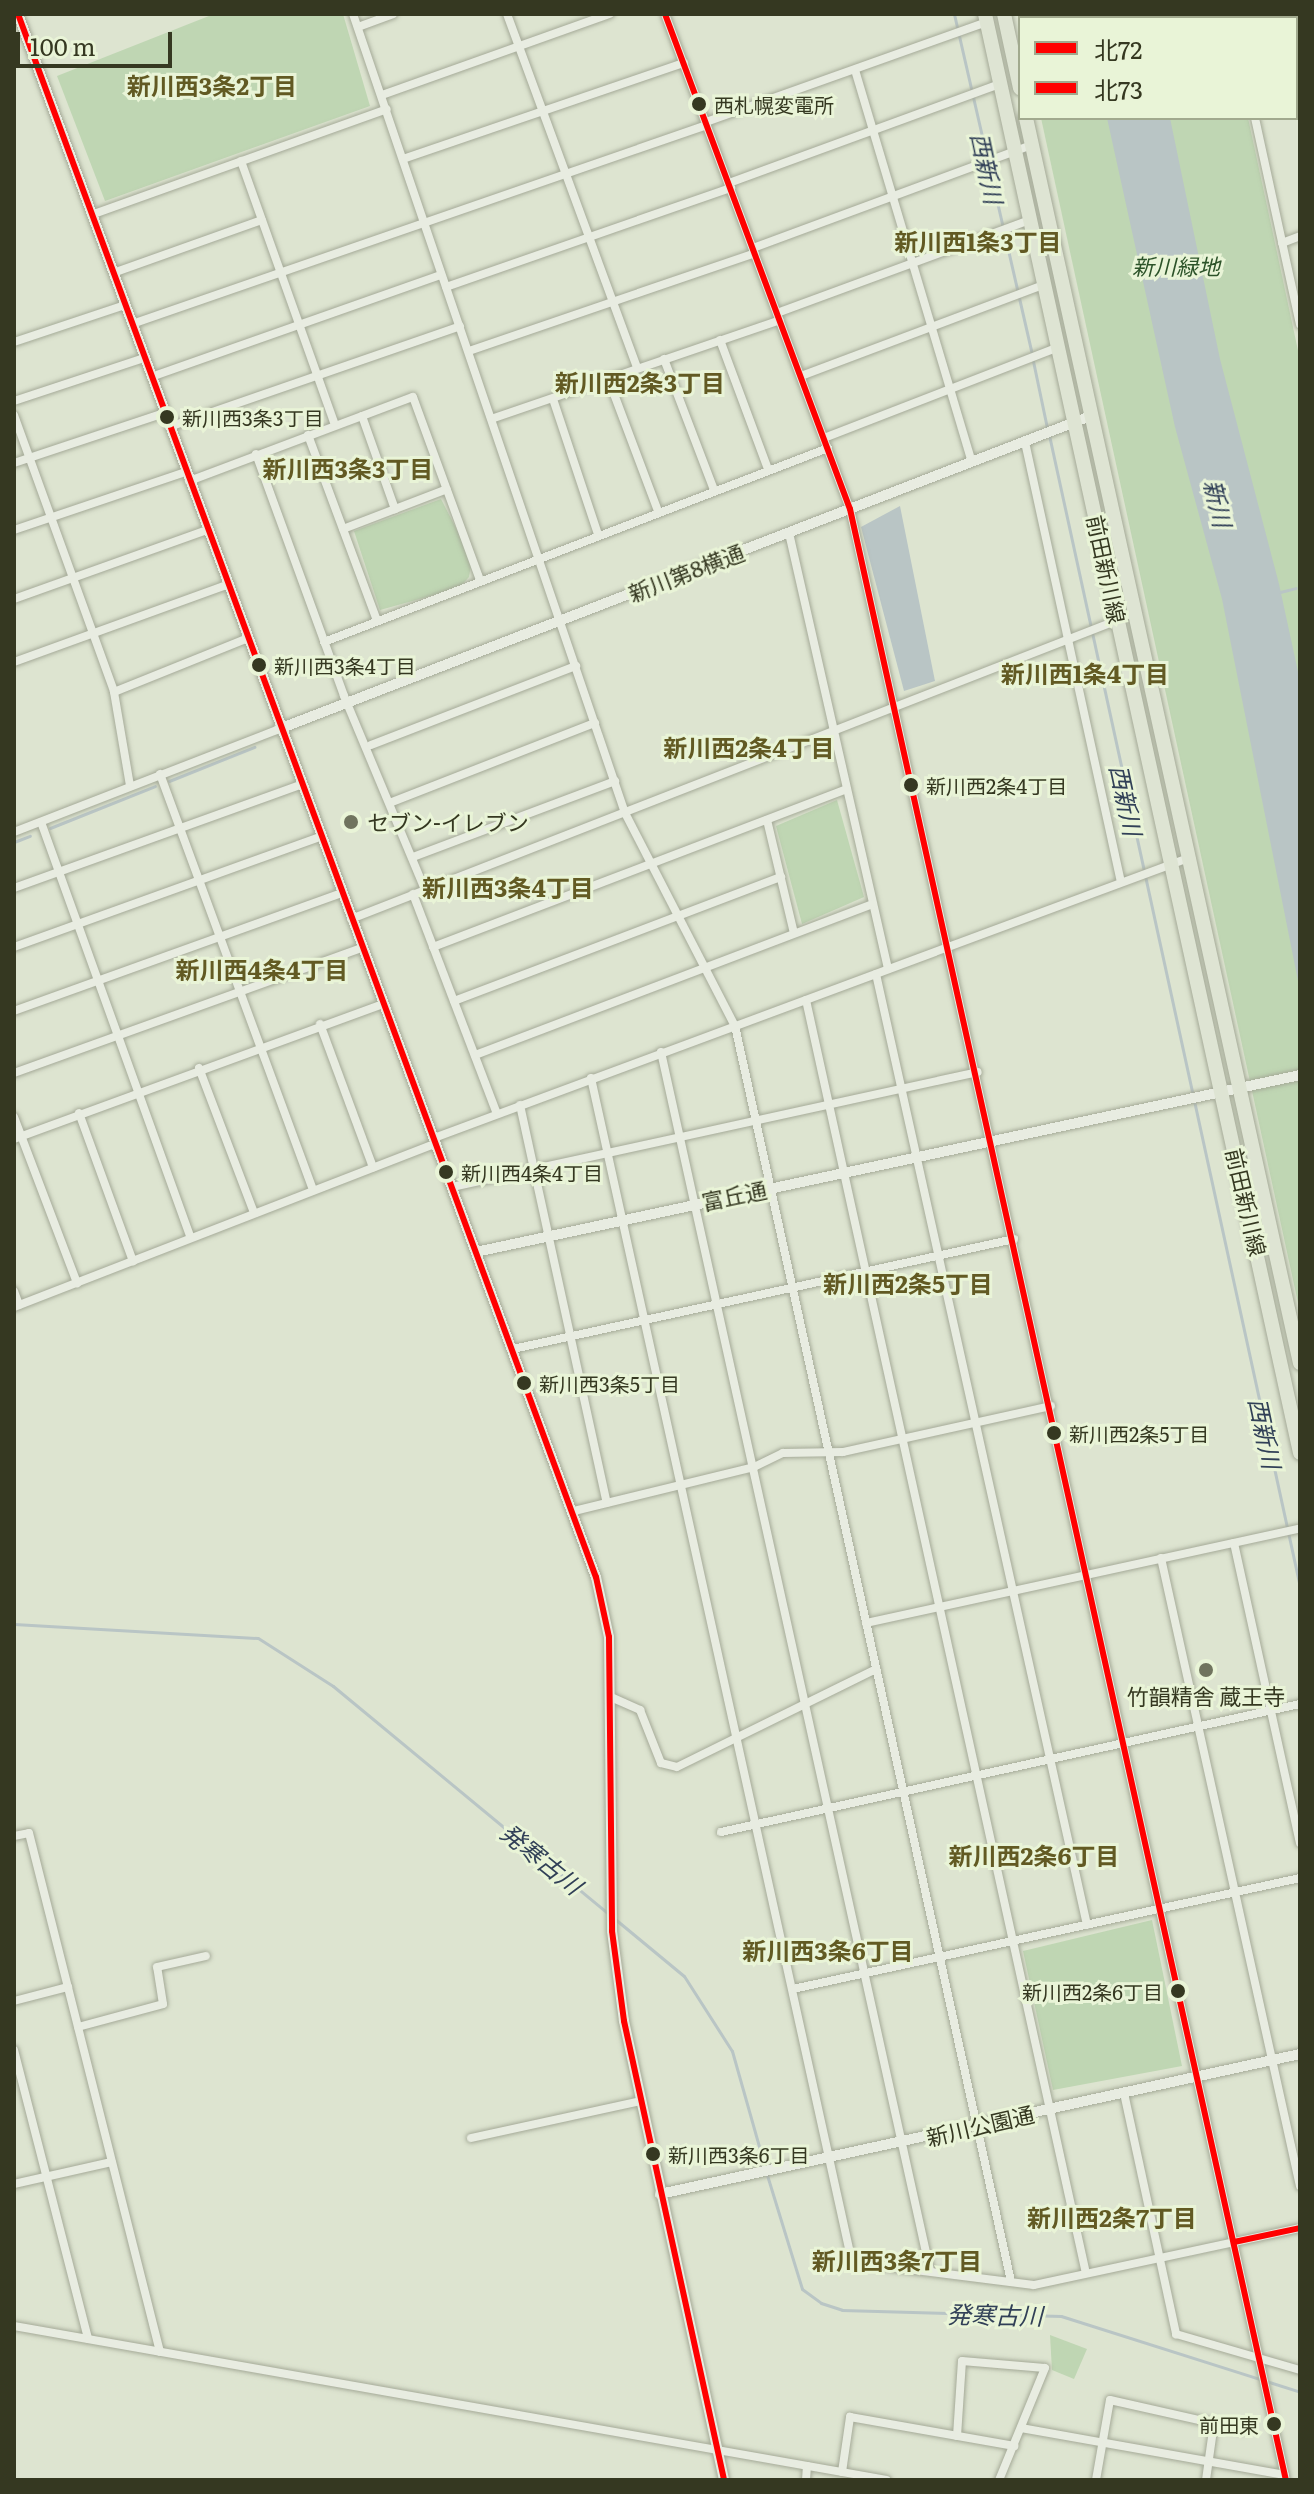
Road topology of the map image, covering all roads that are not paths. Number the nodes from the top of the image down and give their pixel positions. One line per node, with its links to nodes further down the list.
1 (18, 14): 31 (street)
2 (353, 14): 9 (street)
3 (393, 14): 9 (street)
4 (507, 14): 11 (street)
5 (610, 14): 11 (street)
6 (665, 14): 13 (street)
7 (1004, 14): 15 (main road)
8 (986, 18): 14 (street); 16 (main road, 前田新川線)
9 (358, 27): 17 (street)
10 (1298, 35): 12 (street)
11 (519, 46): 17 (street); 19 (street)
12 (1300, 51)
13 (684, 63): 19 (street); 22 (street)
14 (855, 70): 22 (street); 23 (street)
15 (1018, 79)
16 (1000, 84): 23 (street); 25 (main road, 前田新川線)
17 (382, 95): 18 (street)
18 (387, 109): 26 (street); 27 (street)
19 (544, 114): 26 (street); 28 (street)
20 (1026, 120): 24 (main road, 前田新川線)
21 (1255, 120): 37 (street)
22 (706, 124): 28 (street); 29 (street)
23 (874, 131): 29 (street); 30 (street)
24 (1032, 145): 25 (street); 70 (main road, 前田新川線)
25 (1014, 152): 30 (street); 33 (main road, 前田新川線)
26 (403, 159): 34 (street)
27 (241, 161): 31 (street); 32 (street)
28 (566, 175): 34 (street); 36 (street)
29 (730, 186): 36 (street); 38 (street)
30 (895, 197): 38 (street); 39 (street)
31 (91, 215): 41 (street)
32 (262, 220): 40 (street); 41 (street)
33 (1030, 220): 39 (street); 44 (main road, 前田新川線)
34 (424, 223): 40 (street); 42 (street)
35 (1300, 236): 37 (street)
36 (589, 239): 45 (street); 46 (street)
37 (1282, 243): 43 (street)
38 (754, 251): 46 (street); 48 (street)
39 (915, 263): 48 (street); 52 (street)
40 (280, 271): 49 (street); 51 (street)
41 (113, 273): 47 (street)
42 (441, 275): 45 (street); 51 (street)
43 (1296, 284): 50 (street)
44 (1043, 285): 52 (street); 56 (main road, 前田新川線)
45 (446, 287): 53 (street)
46 (613, 304): 57 (street); 60 (street)
47 (125, 305): 49 (street); 55 (street)
48 (778, 316): 54 (street); 62 (street)
49 (132, 324): 58 (street)
50 (1300, 324)
51 (299, 325): 61 (street); 63 (street)
52 (933, 325): 62 (street); 65 (street)
53 (460, 326): 57 (street); 61 (street)
54 (720, 340): 59 (street); 84 (street)
55 (14, 342)
56 (1056, 348): 65 (street); 73 (main road, 前田新川線)
57 (469, 351): 72 (street)
58 (144, 358): 63 (street); 67 (street)
59 (664, 359): 60 (street); 87 (street)
60 (637, 368): 64 (street)
61 (317, 374): 74 (street); 75 (street)
62 (801, 376): 77 (street)
63 (151, 377): 68 (street)
64 (608, 378): 66 (street); 90 (street)
65 (951, 389): 77 (street); 82 (street)
66 (553, 399): 72 (street); 96 (street)
67 (14, 401)
68 (164, 413): 75 (street); 81 (street)
69 (14, 415): 81 (street)
70 (1093, 415): 73 (street, 新川第8横通); 131 (main road, 前田新川線)
71 (362, 416): 74 (street); 86 (street); 88 (street)
72 (494, 418): 97 (street)
73 (1075, 422): 78 (street, 新川第8横通); 103 (main road, 前田新川線)
74 (335, 425): 76 (street)
75 (169, 427): 85 (street)
76 (308, 435): 80 (street); 92 (street)
77 (824, 438): 79 (street)
78 (1025, 442): 82 (street, 新川第8横通); 107 (street)
79 (828, 448): 84 (street); 89 (street)
80 (256, 454): 85 (street); 108 (street)
81 (29, 458): 83 (street); 91 (street)
82 (972, 462): 89 (street, 新川第8横通)
83 (14, 463)
84 (768, 469): 87 (street)
85 (187, 476): 91 (street); 94 (street)
86 (447, 489): 88 (street); 99 (street)
87 (714, 490): 90 (street)
88 (395, 509): 92 (street)
89 (850, 509): 95 (street, 新川第8横通); 113 (street)
90 (658, 511): 96 (street)
91 (51, 518): 93 (street); 98 (street)
92 (343, 529): 104 (street)
93 (14, 530)
94 (207, 530): 98 (street); 100 (street)
95 (789, 533): 102 (street, 新川第8横通); 116 (street)
96 (598, 534): 97 (street)
97 (539, 557): 99 (street); 102 (street)
98 (72, 576): 101 (street); 105 (street)
99 (480, 580): 104 (street)
100 (227, 585): 105 (street); 106 (street)
101 (14, 599)
102 (561, 620): 110 (street); 112 (street, 新川第8横通)
103 (1118, 620): 107 (street); 132 (main road, 前田新川線)
104 (377, 621): 108 (street)
105 (93, 634): 109 (street); 111 (street)
106 (246, 639): 111 (street); 115 (street)
107 (1068, 640): 113 (street); 137 (street)
108 (324, 642): 112 (street)
109 (14, 662)
110 (576, 666): 114 (street); 117 (street)
111 (114, 692): 121 (street)
112 (349, 702): 115 (street, 新川第8横通); 117 (street)
113 (896, 708): 116 (street); 148 (street)
114 (595, 723): 119 (street); 123 (street)
115 (279, 729): 118 (street); 120 (street)
116 (832, 733): 122 (street); 124 (street)
117 (371, 745): 123 (street)
118 (160, 774): 121 (street); 127 (street)
119 (615, 781): 124 (street); 130 (street)
120 (300, 785): 127 (street); 129 (street)
121 (130, 786): 126 (street)
122 (845, 790): 125 (street); 142 (street)
123 (392, 802): 130 (street)
124 (625, 813): 133 (street); 139 (street)
125 (767, 820): 133 (street); 135 (street)
126 (41, 822): 128 (street); 134 (street)
127 (180, 828): 134 (street); 136 (street)
128 (14, 832)
129 (320, 837): 136 (street); 140 (street)
130 (413, 857): 139 (street)
131 (1188, 858): 132 (street); 172 (main road, 前田新川線)
132 (1170, 864): 137 (street); 175 (main road, 前田新川線)
133 (652, 865): 143 (street); 150 (street)
134 (59, 872): 138 (street); 145 (street)
135 (781, 877): 143 (street); 146 (street)
136 (199, 878): 145 (street); 147 (street)
137 (1125, 881): 148 (street)
138 (14, 888)
139 (425, 890): 141 (street)
140 (341, 893): 144 (street); 147 (street)
141 (413, 894): 144 (street); 150 (street)
142 (872, 904): 146 (street); 153 (street)
143 (678, 916): 152 (street); 158 (street)
144 (351, 919): 151 (street)
145 (76, 924): 149 (street); 155 (street)
146 (794, 933): 152 (street)
147 (220, 936): 155 (street); 156 (street)
148 (950, 946): 153 (street); 168 (street)
149 (14, 947)
150 (433, 947): 158 (street)
151 (362, 948): 156 (street); 159 (street)
152 (704, 969): 162 (street); 166 (street)
153 (888, 969): 154 (street)
154 (876, 974): 157 (street); 173 (street)
155 (98, 982): 160 (street); 163 (street)
156 (240, 990): 163 (street); 164 (street)
157 (806, 1000): 162 (street); 177 (street)
158 (454, 1001): 166 (street)
159 (383, 1004): 161 (street); 185 (street)
160 (14, 1011)
161 (320, 1024): 164 (street); 188 (street)
162 (735, 1026): 165 (street); 181 (street)
163 (118, 1037): 169 (street); 174 (street)
164 (260, 1045): 167 (street); 193 (street)
165 (661, 1052): 171 (street); 183 (street)
166 (475, 1055): 179 (street)
167 (199, 1068): 174 (street); 195 (street)
168 (978, 1072): 173 (street); 184 (street)
169 (14, 1073)
170 (1300, 1075): 172 (street)
171 (591, 1078): 176 (street); 186 (street)
172 (1239, 1088): 175 (street, 富丘通); 212 (main road, 前田新川線)
173 (901, 1089): 177 (street); 187 (street)
174 (137, 1091): 178 (street); 198 (street)
175 (1221, 1091): 184 (street, 富丘通); 217 (main road, 前田新川線)
176 (520, 1105): 179 (street); 189 (street)
177 (827, 1105): 181 (street); 190 (street)
178 (79, 1113): 182 (street); 202 (street)
179 (497, 1114): 185 (street)
180 (14, 1117): 182 (street)
181 (755, 1121): 183 (street); 192 (street)
182 (18, 1137): 204 (street)
183 (680, 1137): 186 (street); 194 (street)
184 (992, 1137): 187 (street, 富丘通); 199 (street)
185 (435, 1140): 188 (street); 191 (street)
186 (607, 1153): 189 (street); 196 (street)
187 (916, 1154): 190 (street, 富丘通); 201 (street)
188 (373, 1167): 193 (street)
189 (534, 1169): 191 (street); 197 (street)
190 (842, 1171): 192 (street, 富丘通); 203 (street)
191 (452, 1187): 200 (street)
192 (770, 1187): 194 (street, 富丘通); 205 (street)
193 (313, 1190): 195 (street)
194 (694, 1203): 196 (street, 富丘通); 207 (street)
195 (254, 1213): 198 (street)
196 (622, 1219): 197 (street, 富丘通); 209 (street)
197 (549, 1236): 200 (street, 富丘通); 210 (street)
198 (191, 1238): 202 (street)
199 (1014, 1239): 201 (street); 213 (street)
200 (476, 1252): 211 (street)
201 (938, 1256): 203 (street); 214 (street)
202 (133, 1261): 204 (street)
203 (864, 1272): 205 (street); 215 (street)
204 (77, 1283): 208 (street)
205 (792, 1288): 207 (street); 216 (street)
206 (14, 1291): 208 (street)
207 (717, 1304): 209 (street); 218 (street)
208 (17, 1306)
209 (644, 1321): 210 (street); 219 (street)
210 (573, 1336): 211 (street); 220 (street)
211 (513, 1349): 221 (street)
212 (1300, 1363)
213 (1051, 1406): 214 (street); 225 (street)
214 (977, 1422): 215 (street); 226 (street)
215 (904, 1438): 216 (street); 227 (street)
216 (828, 1453): 218 (street); 228 (street)
217 (1300, 1453)
218 (754, 1467): 219 (street); 231 (street)
219 (680, 1485): 220 (street); 235 (street)
220 (607, 1503): 221 (street)
221 (574, 1511): 230 (street)
222 (1298, 1529): 223 (street)
223 (1234, 1543): 224 (street); 233 (street)
224 (1161, 1558): 225 (street); 234 (street)
225 (1088, 1574): 226 (street); 236 (street)
226 (1013, 1591): 227 (street); 237 (street)
227 (941, 1606): 228 (street); 238 (street)
228 (866, 1623): 229 (street)
229 (876, 1669): 231 (street); 239 (street)
230 (613, 1698): 235 (street); 262 (street)
231 (806, 1703): 235 (street); 240 (street)
232 (1300, 1704): 233 (street)
233 (1270, 1710): 234 (street); 244 (street)
234 (1198, 1727): 236 (street); 246 (street)
235 (737, 1737): 241 (street)
236 (1125, 1743): 237 (street); 247 (street)
237 (1050, 1759): 238 (street); 248 (street)
238 (977, 1774): 239 (street); 249 (street)
239 (904, 1792): 240 (street); 251 (street)
240 (829, 1809): 241 (street); 252 (street)
241 (756, 1824): 242 (street); 254 (street)
242 (721, 1832)
243 (14, 1836): 253 (street)
244 (1300, 1843)
245 (1300, 1878): 246 (street)
246 (1235, 1893): 247 (street); 259 (street)
247 (1161, 1910): 248 (street); 260 (street)
248 (1087, 1925): 249 (street)
249 (1014, 1942): 251 (street); 263 (street)
250 (206, 1956): 256 (street)
251 (940, 1958): 252 (street); 264 (street)
252 (866, 1974): 254 (street); 266 (street)
253 (68, 1987): 255 (street); 256 (street)
254 (793, 1989): 267 (street)
255 (14, 2001)
256 (78, 2027): 268 (street)
257 (14, 2050): 269 (street)
258 (1300, 2054): 259 (street, 新川公園通)
259 (1272, 2060): 260 (street, 新川公園通); 271 (street)
260 (1198, 2076): 261 (street, 新川公園通); 274 (street)
261 (1124, 2093): 263 (street, 新川公園通); 275 (street)
262 (641, 2101): 265 (street); 272 (street)
263 (1050, 2109): 264 (street, 新川公園通); 277 (street)
264 (977, 2125): 266 (street, 新川公園通); 278 (street)
265 (471, 2138)
266 (904, 2143): 267 (street, 新川公園通); 276 (street)
267 (831, 2160): 272 (street, 新川公園通); 276 (street)
268 (112, 2162): 269 (street); 281 (street)
269 (46, 2177): 270 (street); 280 (street)
270 (14, 2184)
271 (1300, 2186)
272 (660, 2194): 290 (street)
273 (1300, 2228): 274 (street)
274 (1234, 2242): 275 (street); 282 (street)
275 (1160, 2258): 277 (street); 282 (street)
276 (930, 2270): 278 (street)
277 (1086, 2273): 278 (street)
278 (1011, 2281)
279 (14, 2326): 280 (street)
280 (88, 2339): 281 (street)
281 (160, 2352): 290 (street)
282 (1261, 2361): 283 (street); 294 (street)
283 (1300, 2370)
284 (1214, 2423): 286 (street); 288 (street); 291 (street)
285 (1021, 2428): 287 (street); 288 (street); 289 (street)
286 (1243, 2430)
287 (957, 2436): 289 (street); 293 (street)
288 (1102, 2443): 291 (street); 300 (street)
289 (1014, 2446): 299 (street)
290 (717, 2450): 292 (street); 296 (street)
291 (1208, 2461): 294 (street); 301 (street)
292 (807, 2466): 293 (street); 297 (street)
293 (842, 2472): 295 (street)
294 (1285, 2477)
295 (869, 2478): 298 (street)
296 (724, 2480)
297 (806, 2480)
298 (887, 2480)
299 (999, 2480)
300 (1096, 2480)
301 (1206, 2480)

